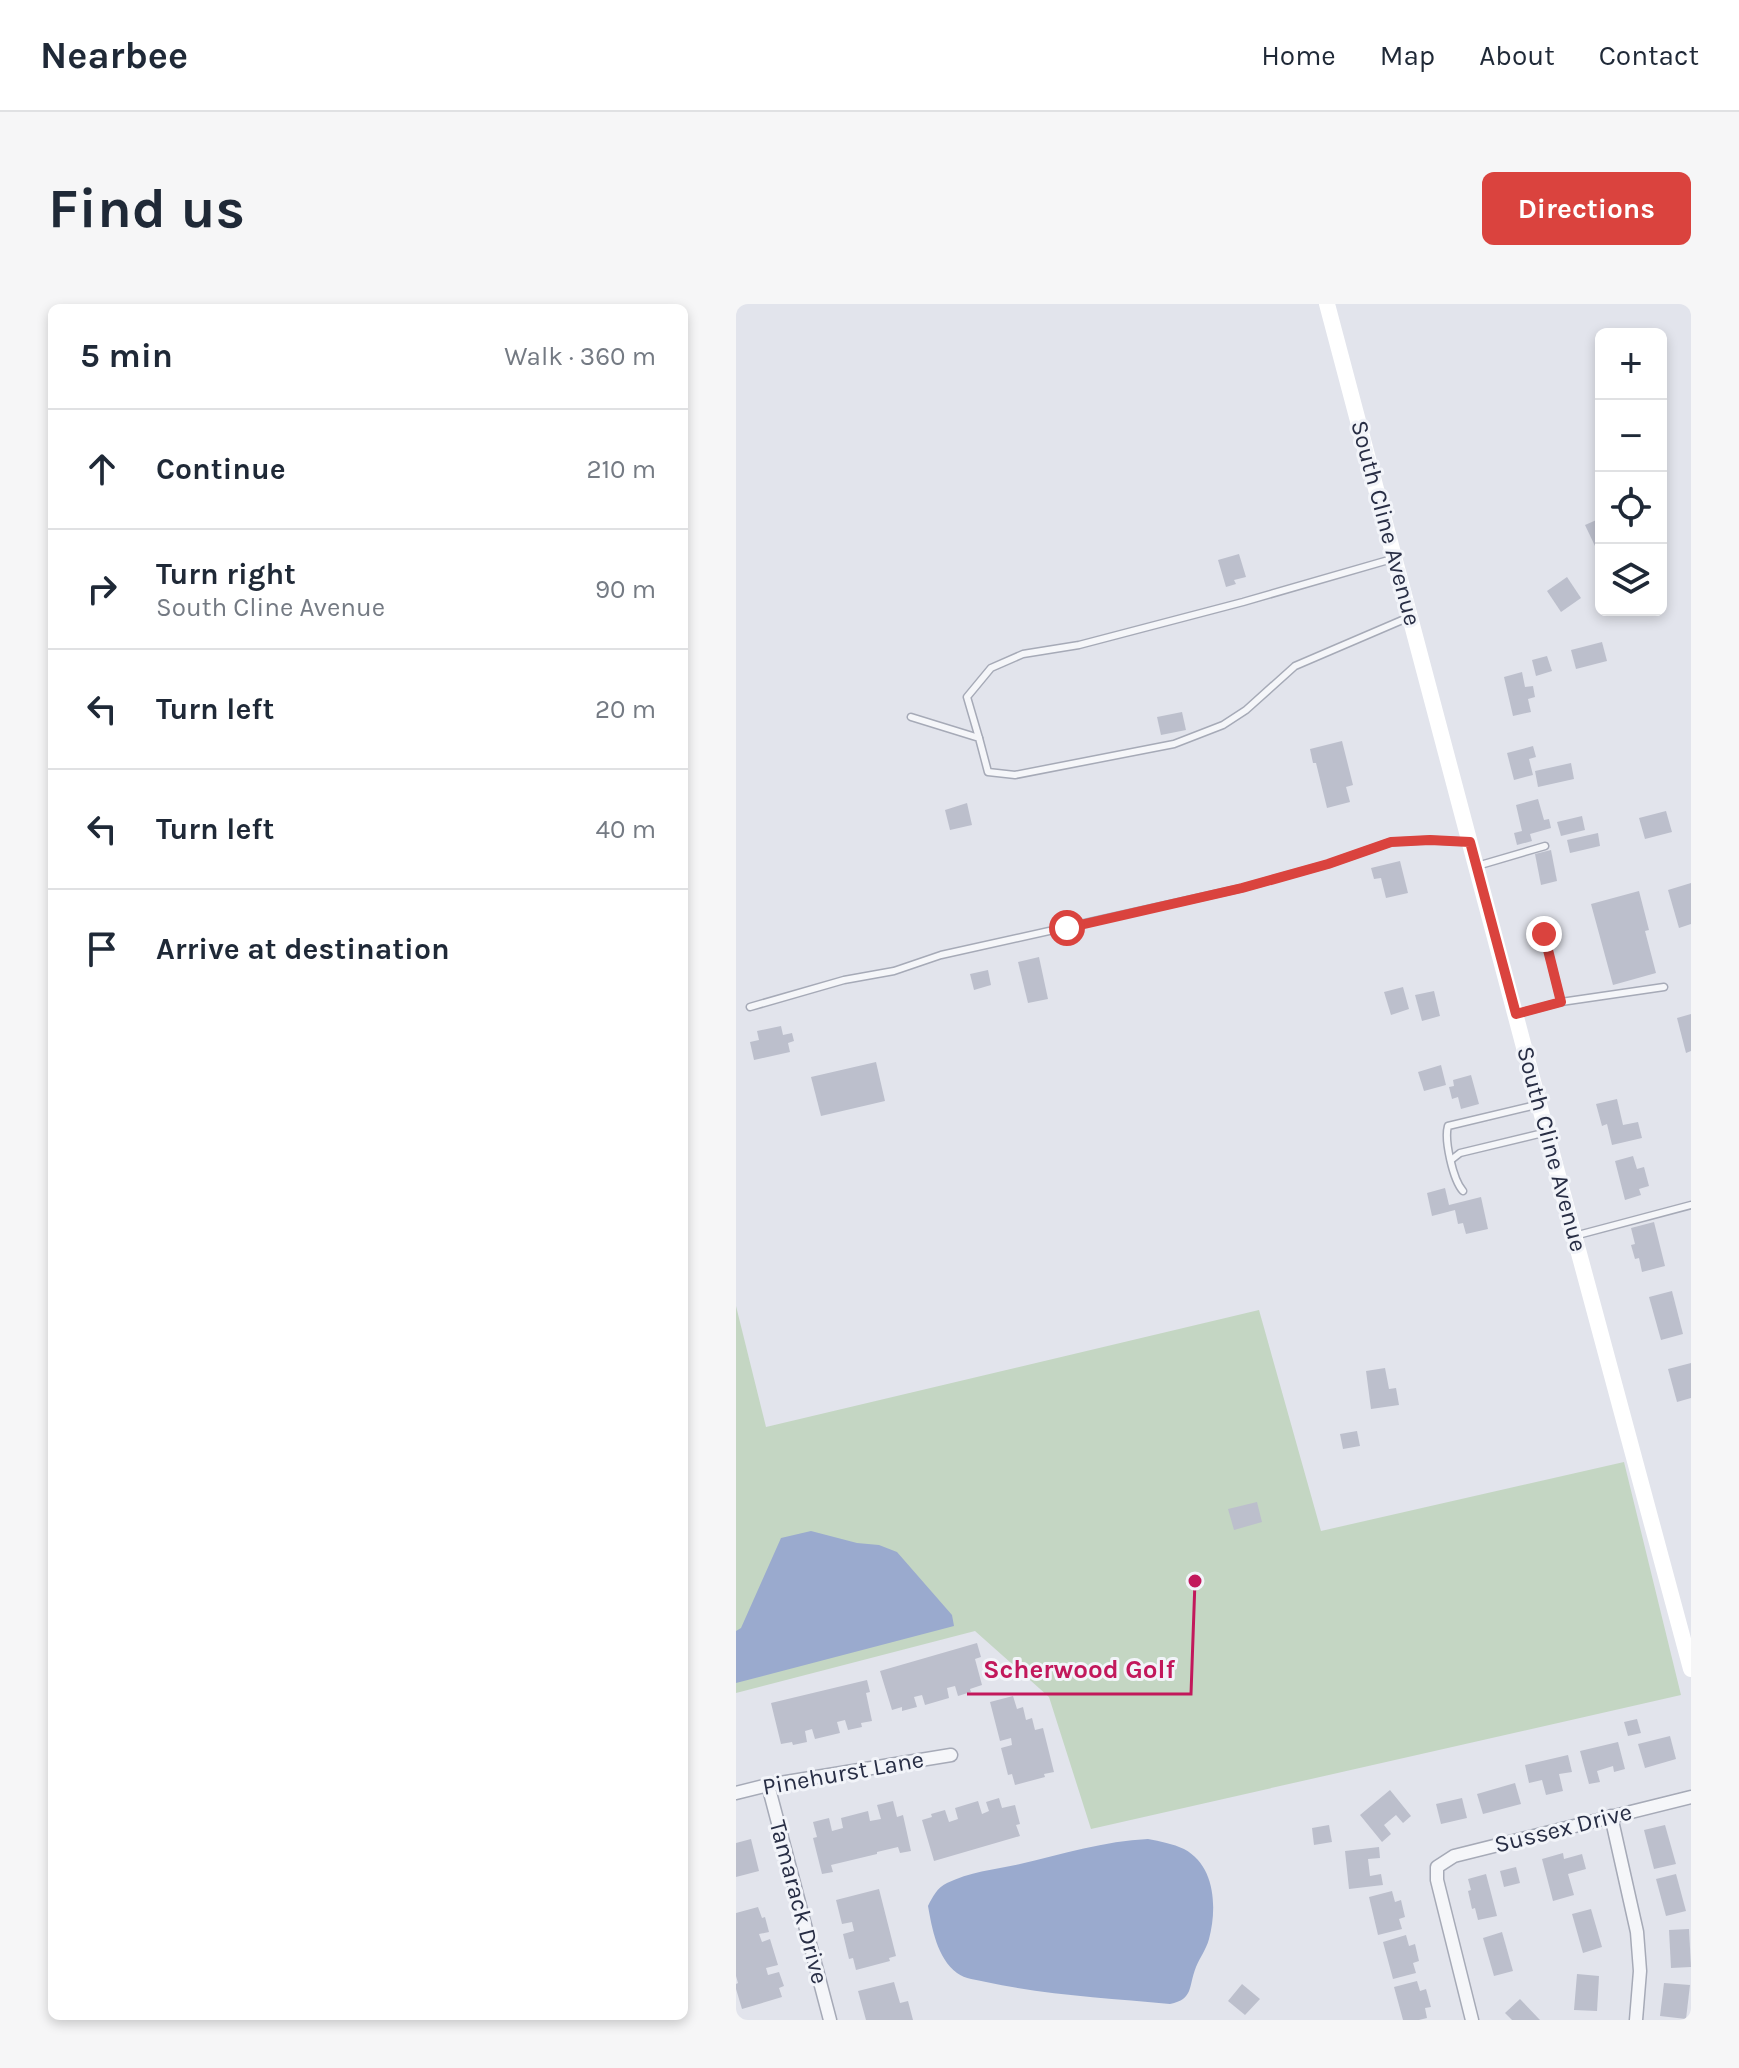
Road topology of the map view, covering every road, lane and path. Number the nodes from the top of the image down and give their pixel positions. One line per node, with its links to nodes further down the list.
1 (1327, 304): 2 (street, South Cline Avenue)
2 (1395, 558): 3 (street, South Cline Avenue); 5 (lane)
3 (1411, 617): 5 (lane); 6 (street, South Cline Avenue)
4 (911, 717): 5 (lane)
5 (979, 738)
6 (1470, 842): 8 (street, South Cline Avenue); 12 (lane)
7 (1545, 846): 8 (lane)
8 (1477, 866): 13 (street, South Cline Avenue)
9 (1544, 934): 11 (lane)
10 (1664, 987): 11 (lane)
11 (1561, 1002): 13 (lane)
12 (750, 1007)
13 (1516, 1014): 14 (street, South Cline Avenue)
14 (1539, 1104): 15 (street, South Cline Avenue); 16 (lane)
15 (1547, 1132): 16 (lane); 19 (street, South Cline Avenue)
16 (1451, 1160): 17 (lane)
17 (1463, 1191)
18 (1691, 1205): 19 (lane)
19 (1574, 1236): 20 (street, South Cline Avenue)
20 (1691, 1669)
21 (951, 1755): 22 (street, Pinehurst Lane)
22 (768, 1785): 23 (street, Pinehurst Lane); 26 (street, Tamarack Drive)
23 (736, 1793)
24 (1691, 1797): 25 (street, Sussex Drive)
25 (1611, 1816): 27 (street, Sussex Drive); 28 (street)
26 (830, 2020)
27 (1472, 2020)
28 (1636, 2020)

